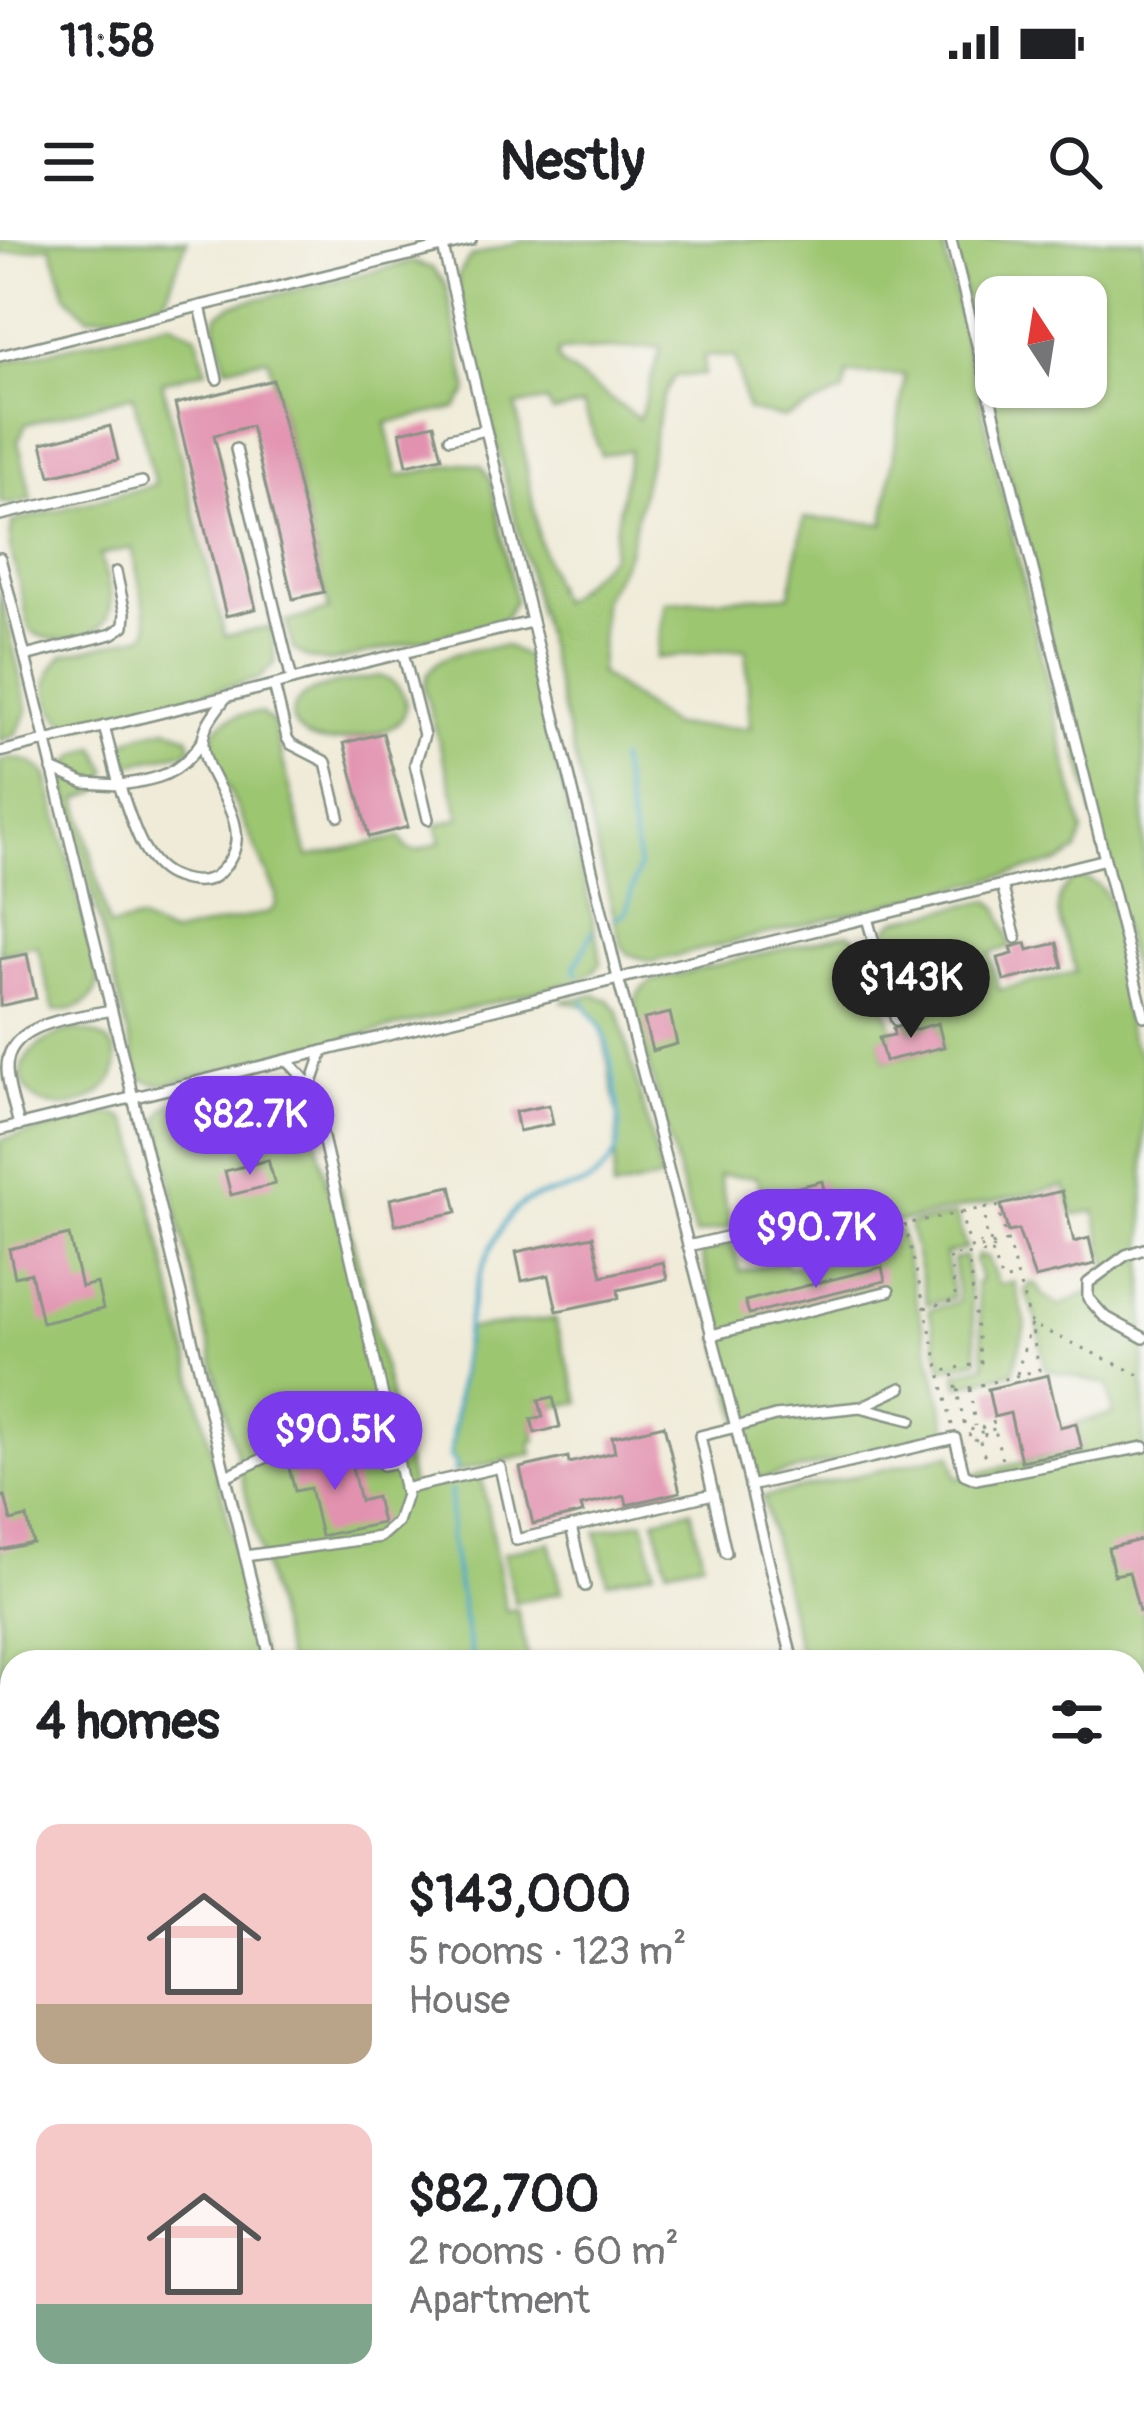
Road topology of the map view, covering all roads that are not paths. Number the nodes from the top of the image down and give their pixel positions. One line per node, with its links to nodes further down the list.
1 (416, 240): 5 (lane)
2 (471, 240): 4 (lane)
3 (951, 240): 30 (lane)
4 (443, 247): 5 (lane); 9 (lane)
5 (418, 253): 6 (lane)
6 (200, 306): 7 (lane); 8 (lane)
7 (0, 356)
8 (217, 379)
9 (487, 430): 10 (lane); 16 (lane)
10 (450, 438)
11 (236, 449): 19 (lane)
12 (142, 482): 13 (lane)
13 (0, 515)
14 (0, 558): 18 (lane)
15 (116, 572): 18 (lane)
16 (531, 622): 17 (lane); 34 (lane)
17 (403, 653): 19 (lane); 29 (lane)
18 (25, 656): 23 (lane)
19 (292, 680): 20 (lane)
20 (274, 685): 21 (lane); 28 (lane)
21 (227, 696): 22 (lane); 24 (lane)
22 (104, 727): 23 (lane); 27 (lane)
23 (45, 741): 25 (lane); 26 (lane)
24 (202, 741): 27 (lane); 27 (lane)
25 (0, 752)
26 (52, 769): 27 (lane); 35 (lane)
27 (119, 784)
28 (339, 816)
29 (428, 819)
30 (1102, 860): 31 (lane); 36 (lane)
31 (1002, 885): 32 (lane); 33 (lane)
32 (868, 918): 34 (lane); 37 (lane)
33 (1016, 938)
34 (617, 978): 38 (lane); 45 (lane)
35 (112, 1010): 41 (lane); 42 (lane)
36 (1144, 1016)
37 (896, 1020)
38 (323, 1052): 39 (lane); 40 (lane)
39 (287, 1060): 40 (lane); 41 (lane)
40 (311, 1086): 55 (lane)
41 (133, 1099): 42 (lane); 56 (lane)
42 (19, 1125): 43 (lane)
43 (0, 1130)
44 (764, 1228): 45 (lane)
45 (688, 1246): 48 (lane)
46 (1144, 1249): 49 (lane)
47 (889, 1291): 48 (lane)
48 (711, 1335): 53 (lane)
49 (1144, 1338)
50 (901, 1388): 51 (lane)
51 (860, 1407): 52 (lane); 53 (lane)
52 (911, 1420)
53 (736, 1427): 57 (lane); 59 (lane)
54 (1144, 1447): 57 (lane)
55 (398, 1462): 56 (lane); 58 (lane)
56 (226, 1475): 62 (lane)
57 (750, 1486): 65 (lane)
58 (404, 1489): 60 (lane); 62 (lane)
59 (712, 1494): 60 (lane); 61 (lane)
60 (571, 1527): 63 (lane)
61 (726, 1553)
62 (245, 1556): 64 (lane)
63 (585, 1586)
64 (268, 1650)
65 (790, 1650)

